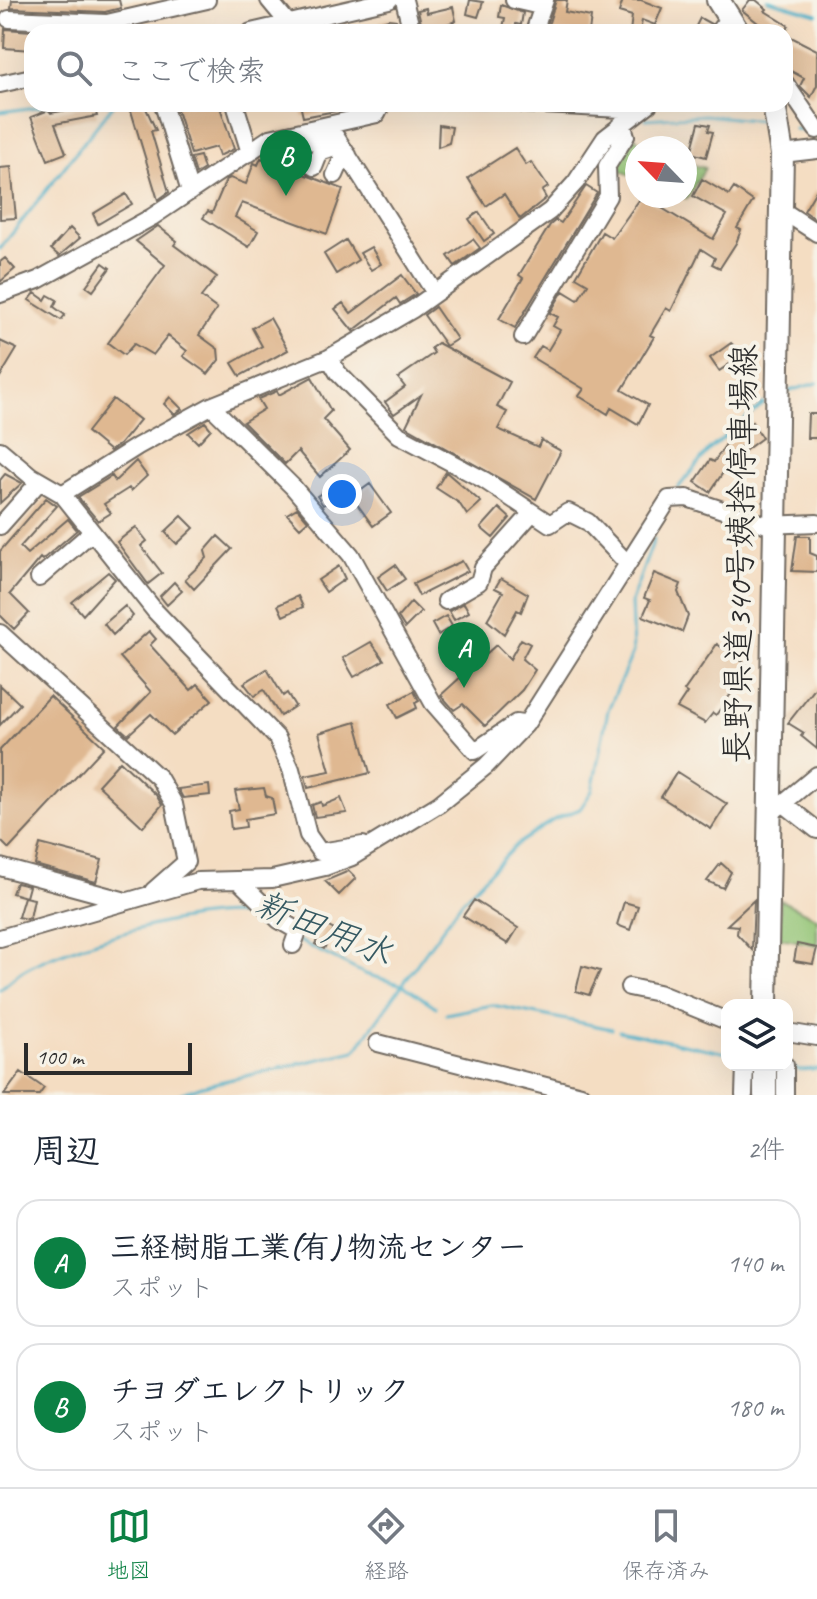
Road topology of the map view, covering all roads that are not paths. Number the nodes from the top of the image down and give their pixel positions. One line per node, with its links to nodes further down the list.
1 (207, 0): 10 (street)
2 (269, 0): 11 (street)
3 (389, 0): 7 (street)
4 (404, 0): 13 (street)
5 (514, 0): 6 (street)
6 (542, 3): 14 (street)
7 (329, 7): 12 (street)
8 (9, 19): 9 (street)
9 (33, 24)
10 (92, 24)
11 (289, 24)
12 (299, 24)
13 (410, 24)
14 (536, 24)
15 (24, 79): 16 (street)
16 (0, 84)
17 (793, 91): 18 (street)
18 (810, 107): 25 (street)
19 (165, 112): 33 (street)
20 (237, 112): 28 (street)
21 (378, 112): 28 (street)
22 (638, 112): 24 (street)
23 (775, 112): 29 (main road, 長野県道340号姨捨停車場線)
24 (622, 123): 36 (street); 38 (street)
25 (817, 130)
26 (345, 150): 30 (street); 31 (street); 32 (street); 36 (street)
27 (817, 150): 29 (street)
28 (250, 153): 33 (street)
29 (782, 154): 34 (main road, 長野県道340号姨捨停車場線)
30 (282, 156)
31 (314, 167)
32 (335, 175)
33 (190, 192): 37 (street)
34 (780, 209): 35 (street); 46 (main road, 長野県道340号姨捨停車場線)
35 (817, 233)
36 (435, 293): 39 (street)
37 (0, 294)
38 (523, 337)
39 (329, 358): 40 (street); 44 (street)
40 (211, 406): 43 (street); 53 (street)
41 (0, 450): 42 (street)
42 (39, 482): 43 (street); 47 (street)
43 (62, 494): 48 (street)
44 (532, 513): 49 (street); 51 (street)
45 (817, 523): 46 (street)
46 (775, 525): 49 (street); 55 (main road, 長野県道340号姨捨停車場線)
47 (0, 526)
48 (92, 532): 50 (street); 57 (street)
49 (626, 562): 53 (street)
50 (39, 578)
51 (446, 601)
52 (0, 633): 60 (street)
53 (526, 724): 57 (street)
54 (817, 775): 55 (street)
55 (777, 809): 56 (street); 65 (main road, 長野県道340号姨捨停車場線)
56 (817, 830)
57 (373, 843): 59 (street)
58 (0, 867): 61 (street)
59 (238, 880): 60 (street); 63 (street)
60 (152, 892): 61 (street)
61 (122, 900): 62 (street)
62 (0, 938)
63 (296, 938)
64 (629, 987): 66 (street)
65 (766, 999)
66 (721, 1019)
67 (793, 1033): 68 (street)
68 (817, 1037)
69 (378, 1043): 73 (street)
70 (745, 1071): 74 (street)
71 (765, 1071): 75 (main road)
72 (785, 1071): 76 (street)
73 (581, 1095)
74 (744, 1095)
75 (765, 1095)
76 (785, 1095)

